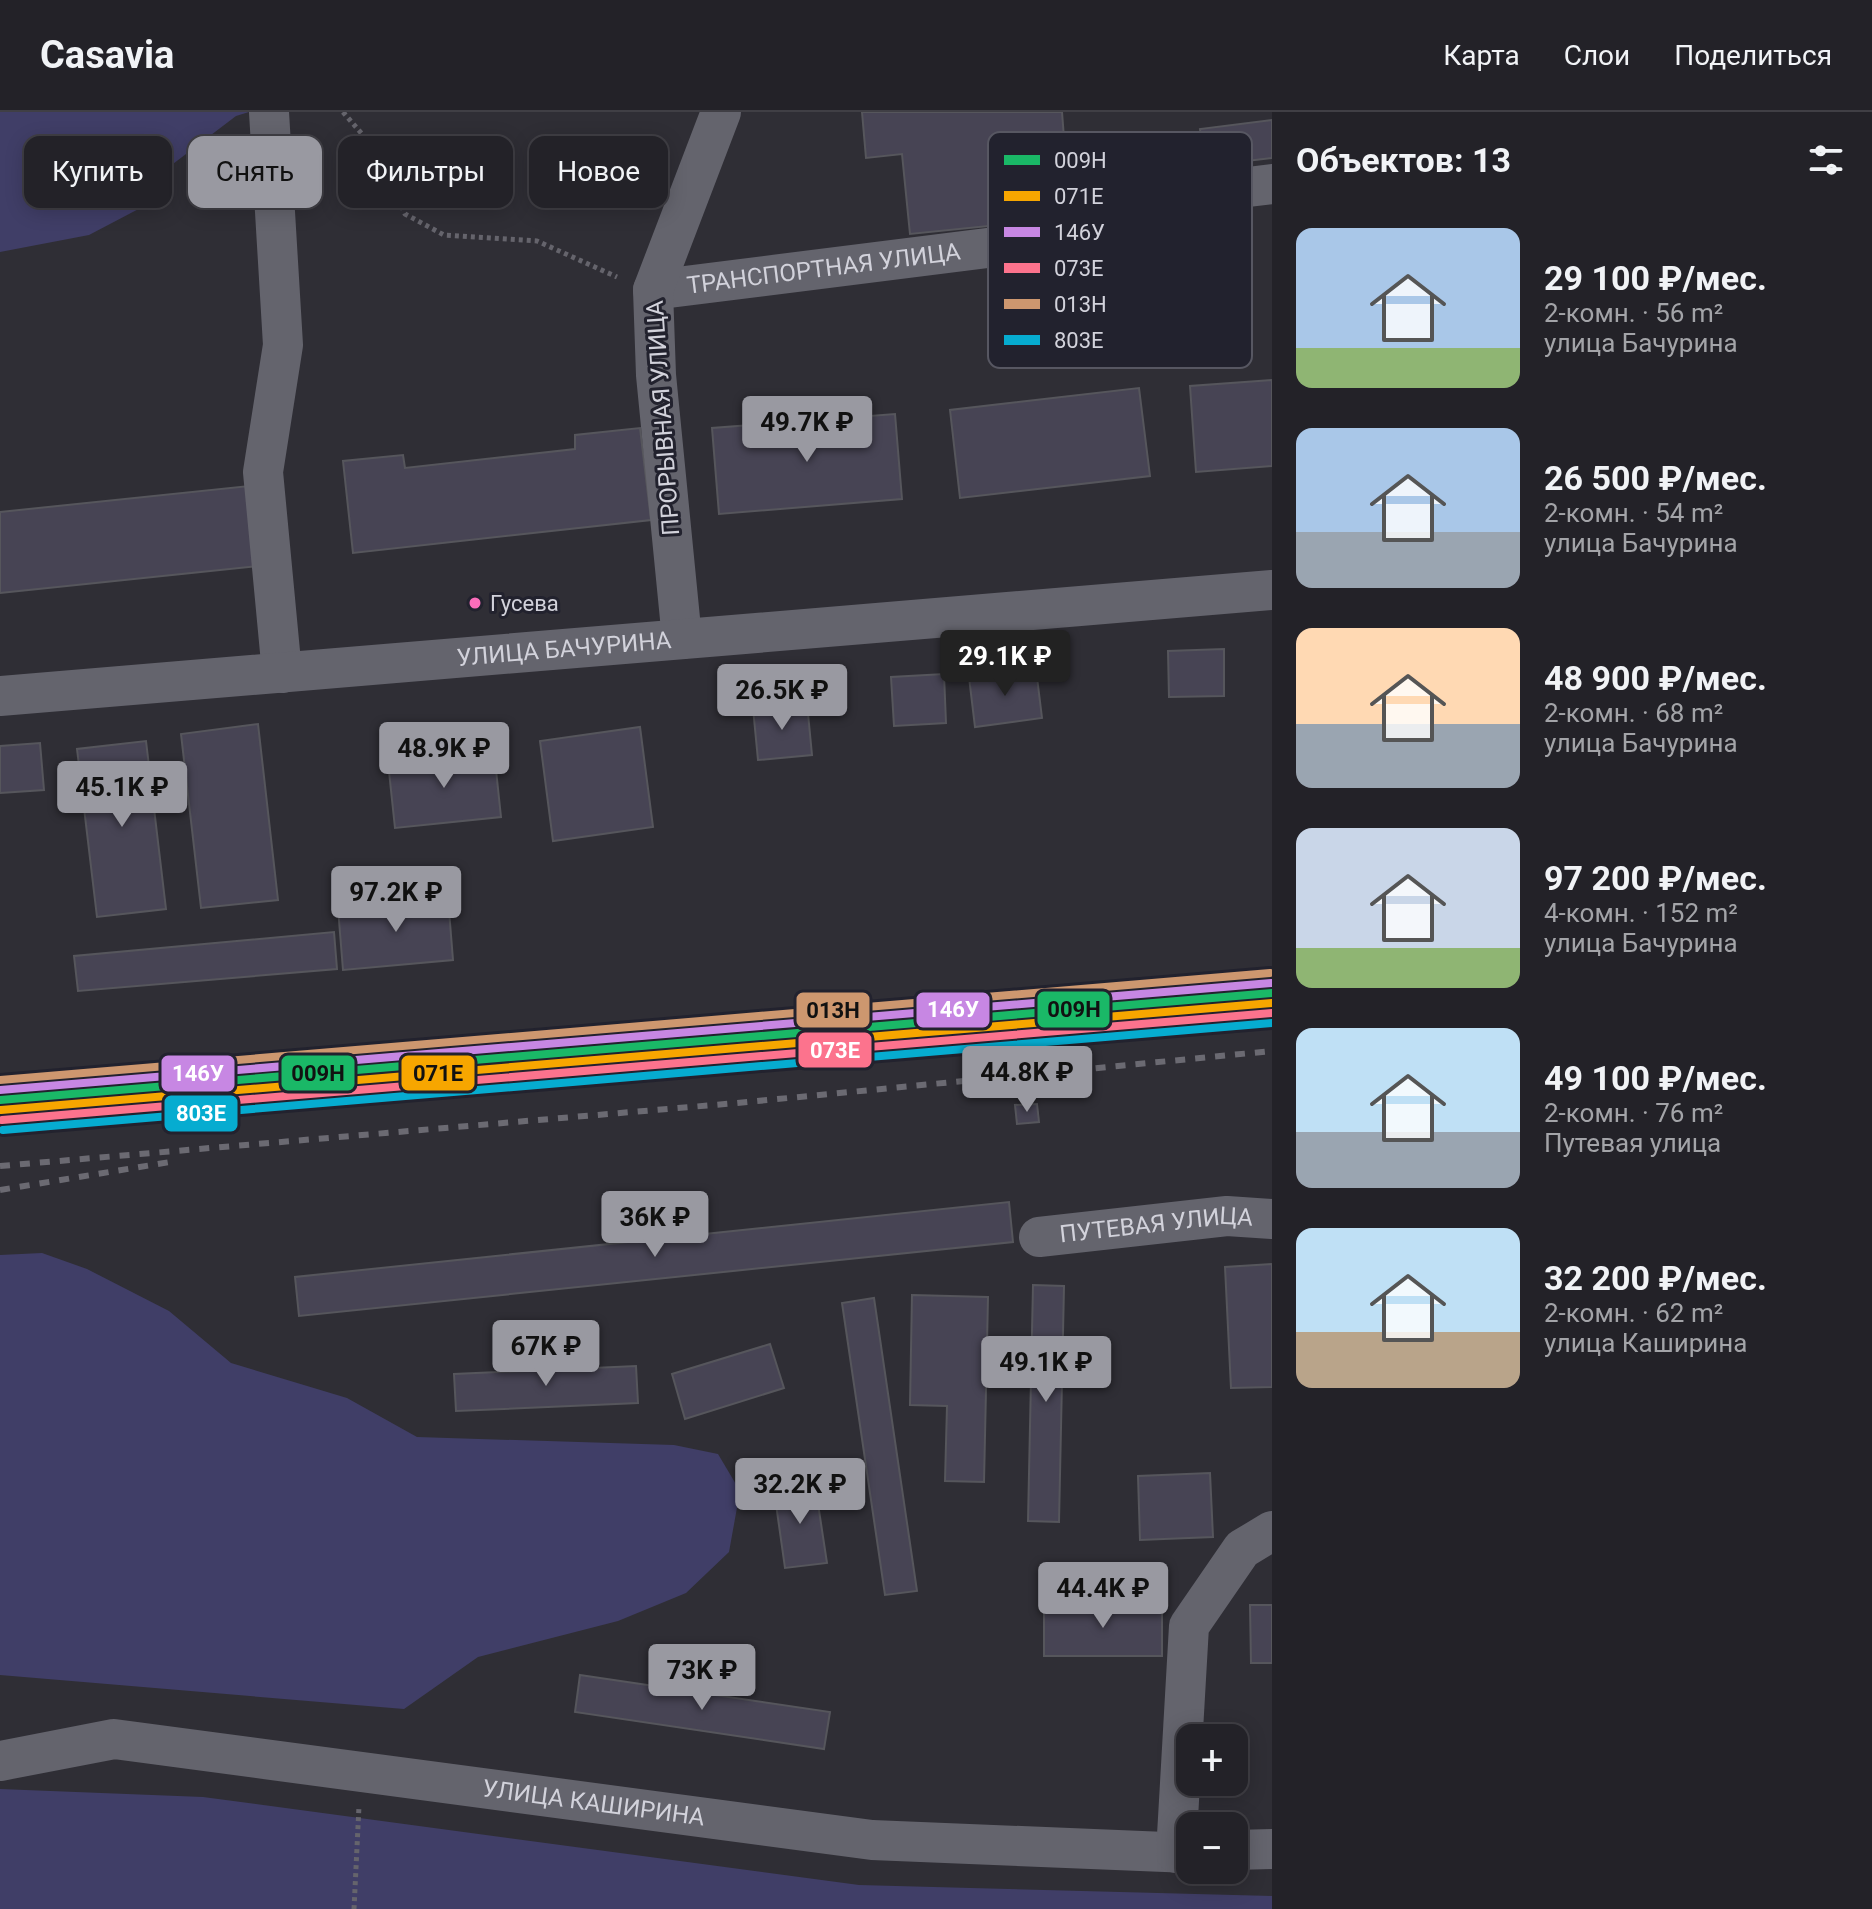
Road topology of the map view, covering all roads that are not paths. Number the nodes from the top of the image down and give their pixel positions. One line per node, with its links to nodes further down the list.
1 (269, 112): 9 (street)
2 (721, 112): 6 (street, ПРОРЫВНАЯ УЛИЦА)
3 (1272, 184): 4 (street, ТРАНСПОРТНАЯ УЛИЦА)
4 (1252, 186)
5 (988, 248): 6 (street, ТРАНСПОРТНАЯ УЛИЦА)
6 (653, 290): 8 (street, ПРОРЫВНАЯ УЛИЦА)
7 (1272, 590): 8 (street, УЛИЦА БАЧУРИНА)
8 (682, 639): 9 (street, УЛИЦА БАЧУРИНА)
9 (282, 673): 10 (street, УЛИЦА БАЧУРИНА)
10 (0, 696)
11 (1272, 1219): 12 (street, ПУТЕВАЯ УЛИЦА)
12 (1039, 1237)
13 (1272, 1531): 15 (street)
14 (0, 1761): 18 (street, УЛИЦА КАШИРИНА)
15 (1184, 1812)
16 (1272, 1849): 17 (street)
17 (1248, 1850)
18 (1176, 1853)

